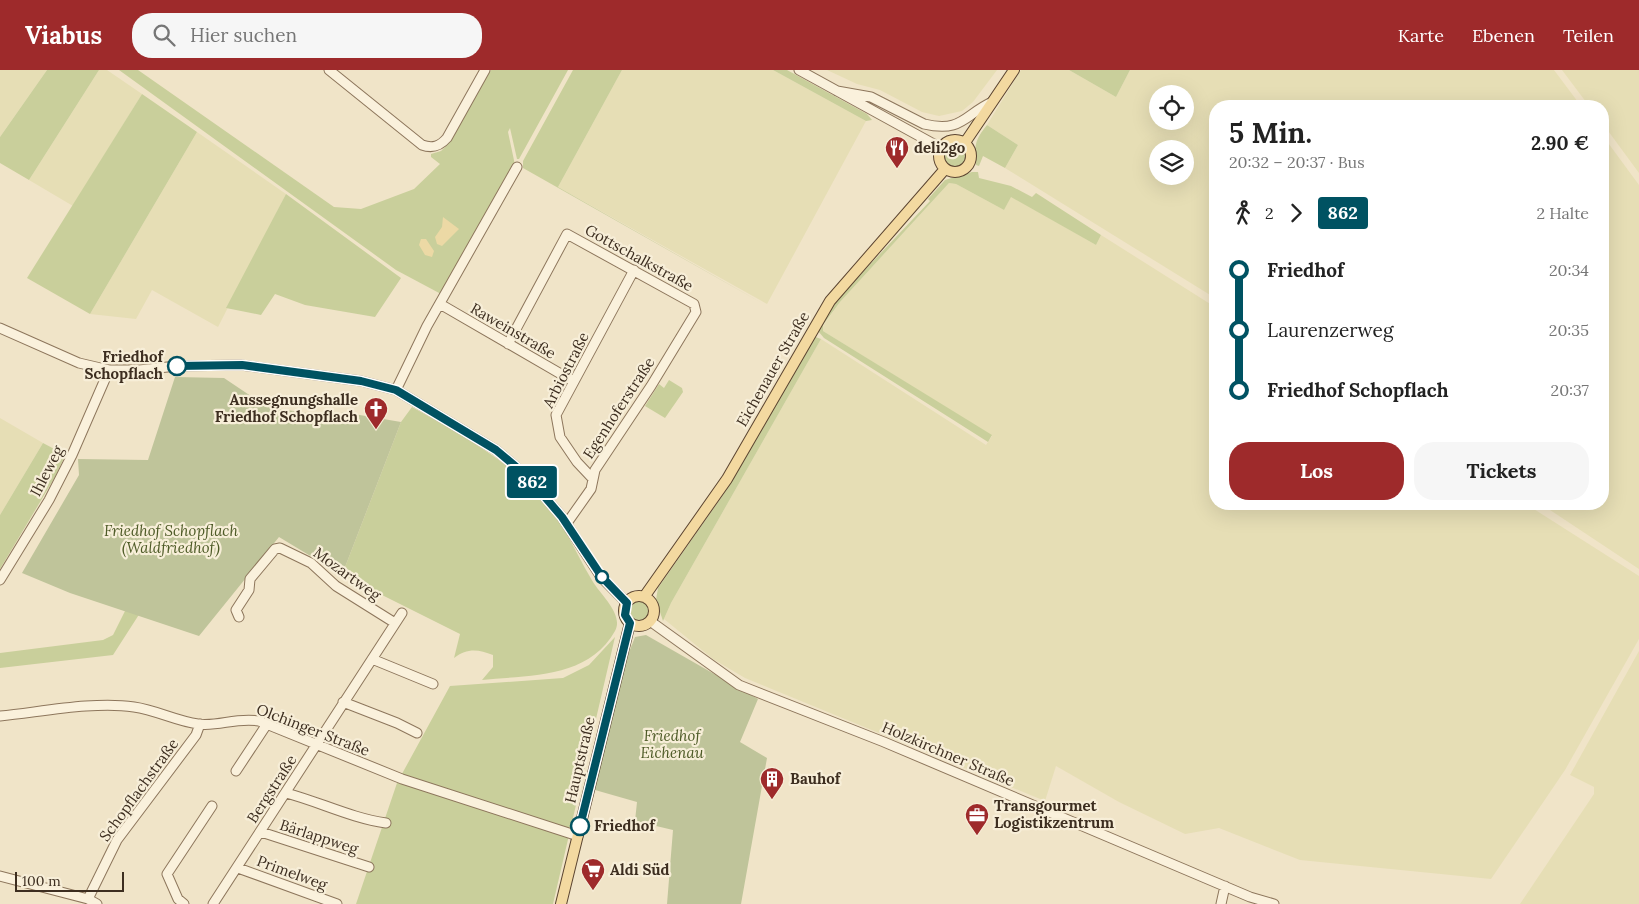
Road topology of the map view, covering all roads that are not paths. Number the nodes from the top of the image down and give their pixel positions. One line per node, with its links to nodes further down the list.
1 (329, 70): 2 (street)
2 (485, 70)
3 (800, 70): 5 (street)
4 (1014, 70): 6 (main road)
5 (837, 91): 6 (street); 8 (street)
6 (994, 101): 7 (main road)
7 (964, 144): 8 (main road); 10 (main road)
8 (941, 148): 10 (main road)
9 (517, 167): 12 (street)
10 (945, 169): 22 (main road, Eichenauer Straße)
11 (634, 270): 13 (street, Gottschalkstraße); 15 (street, Gottschalkstraße); 17 (street, Arbiostraße)
12 (440, 304): 15 (street, Raweinstraße); 18 (street)
13 (696, 308): 19 (street, Egenhoferstraße)
14 (0, 328): 16 (street)
15 (508, 344): 17 (street, Raweinstraße)
16 (109, 370): 18 (street); 21 (street, Ihleweg)
17 (573, 381): 19 (street, Arbiostraße)
18 (396, 390): 20 (street)
19 (593, 479): 20 (street, Egenhoferstraße)
20 (567, 524): 23 (street)
21 (0, 580)
22 (644, 596): 23 (main road); 26 (main road)
23 (627, 603): 27 (main road)
24 (402, 613): 28 (street, Bergstraße)
25 (239, 617): 28 (street, Mozartweg)
26 (650, 621): 27 (main road); 46 (street, Holzkirchner Straße)
27 (630, 623): 42 (main road, Hauptstraße)
28 (395, 624): 29 (street, Bergstraße)
29 (372, 659): 30 (street); 31 (street, Bergstraße)
30 (434, 684)
31 (343, 702): 35 (street); 36 (street, Bergstraße)
32 (0, 716): 33 (street, Olchinger Straße)
33 (200, 724): 34 (street, Olchinger Straße); 47 (street, Schopflachstraße)
34 (267, 724): 36 (street, Olchinger Straße); 37 (street)
35 (416, 733)
36 (317, 745): 38 (street, Bergstraße); 42 (street, Olchinger Straße)
37 (236, 771)
38 (286, 793): 40 (street); 41 (street, Bergstraße)
39 (212, 806): 49 (street)
40 (386, 823)
41 (261, 832): 43 (street, Bärlappweg); 44 (street, Bergstraße)
42 (578, 836): 52 (main road, Hauptstraße)
43 (369, 867)
44 (238, 868): 50 (street, Bergstraße); 51 (street, Primelweg)
45 (0, 876): 47 (street)
46 (1225, 886): 53 (street); 54 (street, Holzkirchner Straße)
47 (88, 899): 48 (street)
48 (97, 904)
49 (184, 904)
50 (213, 904)
51 (337, 904)
52 (561, 904)
53 (1221, 904)
54 (1274, 904)

